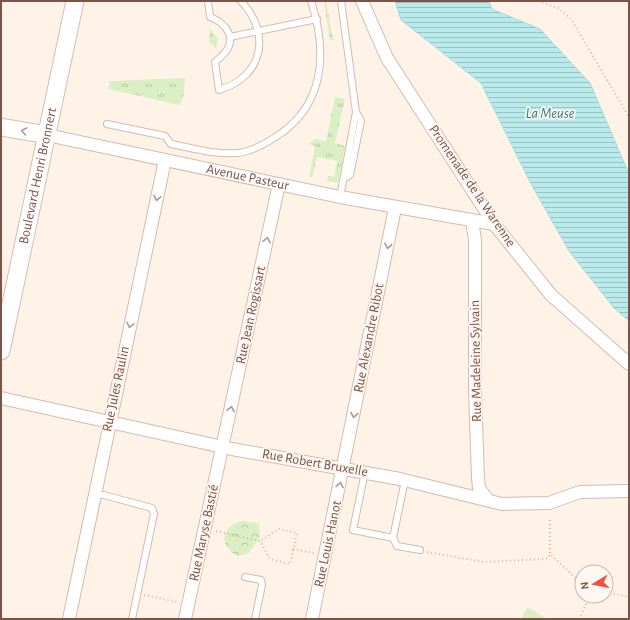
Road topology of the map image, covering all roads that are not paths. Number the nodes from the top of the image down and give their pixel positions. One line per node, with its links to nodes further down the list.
1 (75, 1): 12 (main road, Boulevard Henri Bronnert)
2 (208, 1): 9 (lane)
3 (241, 1): 8 (lane)
4 (311, 1): 7 (lane)
5 (341, 1): 15 (lane)
6 (362, 1): 18 (street, Promenade de la Warenne)
7 (317, 20): 8 (lane); 10 (lane)
8 (260, 31): 9 (lane); 9 (lane)
9 (230, 37)
10 (107, 124)
11 (1, 127): 12 (main road, Avenue Pasteur, one-way to 11)
12 (47, 135): 13 (street, Avenue Pasteur); 19 (main road, Boulevard Henri Bronnert)
13 (165, 160): 14 (street, Avenue Pasteur); 22 (street, Rue Jules Raulin, one-way to 22)
14 (279, 184): 15 (street, Avenue Pasteur); 23 (street, Rue Jean Rogissart, one-way to 14)
15 (340, 197): 16 (street, Avenue Pasteur)
16 (395, 208): 17 (street, Avenue Pasteur); 24 (street, Rue Alexandre Ribot, one-way to 24)
17 (472, 221): 18 (street, Avenue Pasteur); 29 (street, Rue Madeleine Sylvain)
18 (494, 224): 20 (street, Promenade de la Warenne)
19 (1, 351)
20 (629, 364)
21 (1, 398): 22 (street, Rue Robert Bruxelle)
22 (109, 422): 23 (street, Rue Robert Bruxelle); 28 (street, Rue Jules Raulin)
23 (222, 447): 24 (street, Rue Robert Bruxelle); 35 (street, Rue Maryse Bastié)
24 (343, 468): 25 (street, Rue Robert Bruxelle); 37 (street, Rue Louis Hanot, one-way to 24)
25 (365, 472): 26 (street, Rue Robert Bruxelle); 30 (lane)
26 (405, 480): 29 (street, Rue Robert Bruxelle); 30 (lane)
27 (629, 492): 29 (street, Rue Robert Bruxelle)
28 (94, 495): 33 (street, Rue Jules Raulin); 34 (lane)
29 (487, 499)
30 (393, 538): 31 (lane)
31 (420, 550)
32 (245, 577): 36 (lane)
33 (69, 619)
34 (132, 619)
35 (185, 619)
36 (255, 619)
37 (312, 619)

